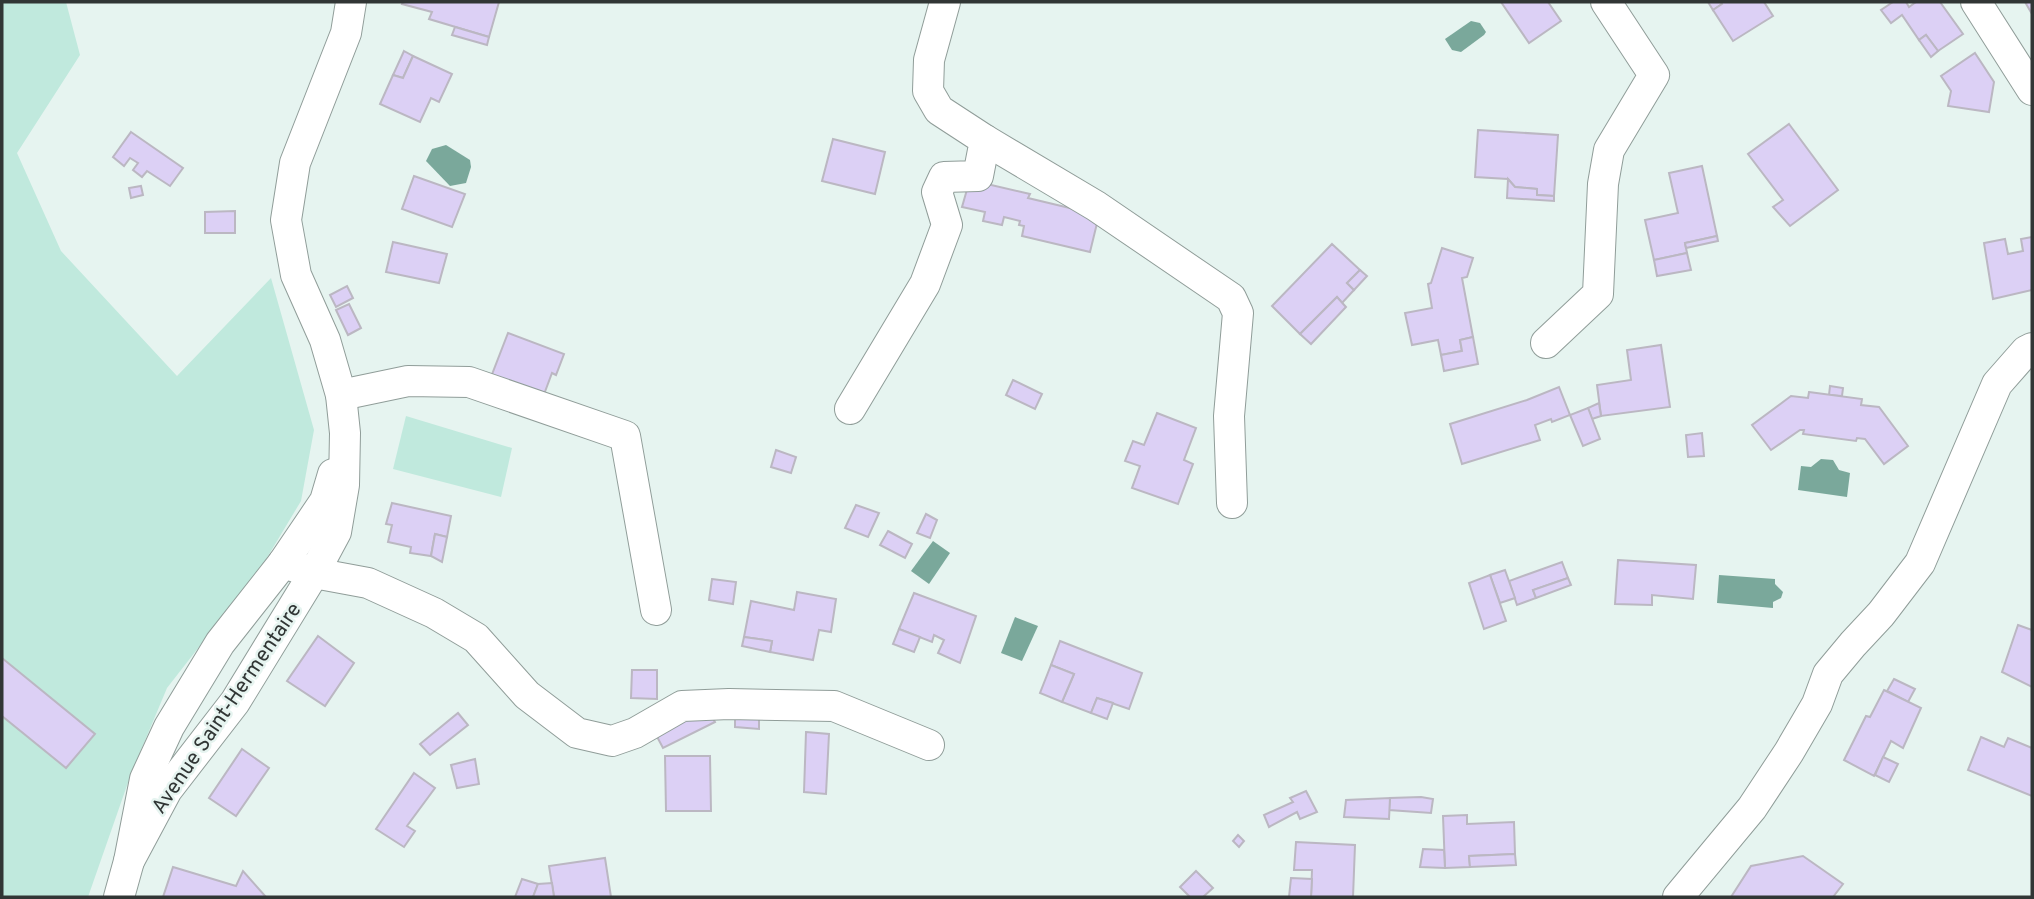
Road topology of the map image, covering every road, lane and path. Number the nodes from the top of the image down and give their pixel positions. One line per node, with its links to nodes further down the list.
1 (351, 2): 9 (street, Avenue Saint-Hermentaire)
2 (945, 2): 6 (street)
3 (1606, 2): 7 (street)
4 (1976, 2): 5 (street)
5 (2032, 90)
6 (985, 140): 10 (street); 12 (street)
7 (1546, 343)
8 (2032, 348): 19 (street)
9 (341, 395): 11 (street, Avenue Saint-Hermentaire); 15 (street)
10 (850, 409)
11 (345, 433): 13 (street, Avenue Saint-Hermentaire); 14 (street, Avenue Saint-Hermentaire)
12 (1232, 503)
13 (283, 563): 14 (street); 17 (street, Avenue Saint-Hermentaire)
14 (314, 573): 16 (street); 17 (street, Avenue Saint-Hermentaire)
15 (656, 610)
16 (929, 745)
17 (129, 861): 18 (street, Avenue Saint-Hermentaire)
18 (119, 897)
19 (1678, 897)

